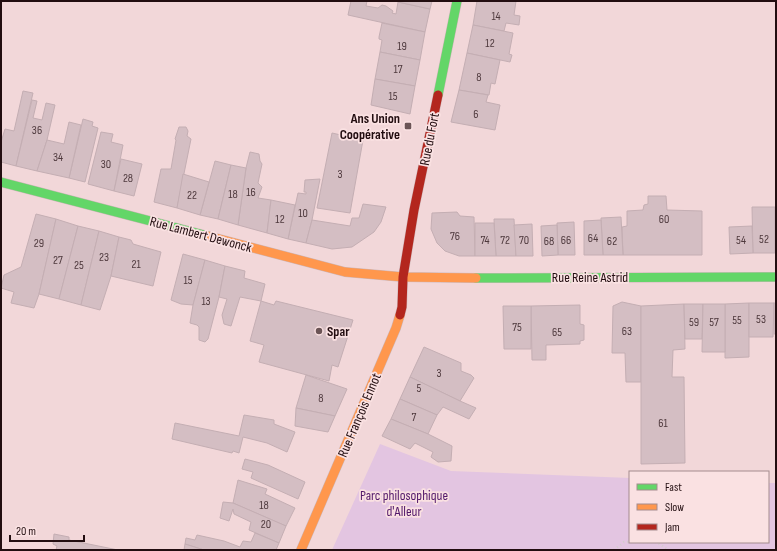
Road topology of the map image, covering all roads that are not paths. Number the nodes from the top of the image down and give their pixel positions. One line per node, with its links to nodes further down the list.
1 (457, 1): 3 (street, Rue du Fort)
2 (1, 182): 3 (street, Rue Lambert Dewonck)
3 (403, 277): 4 (street, Rue Reine Astrid); 5 (street, Rue François Ennot)
4 (776, 277)
5 (301, 550)

